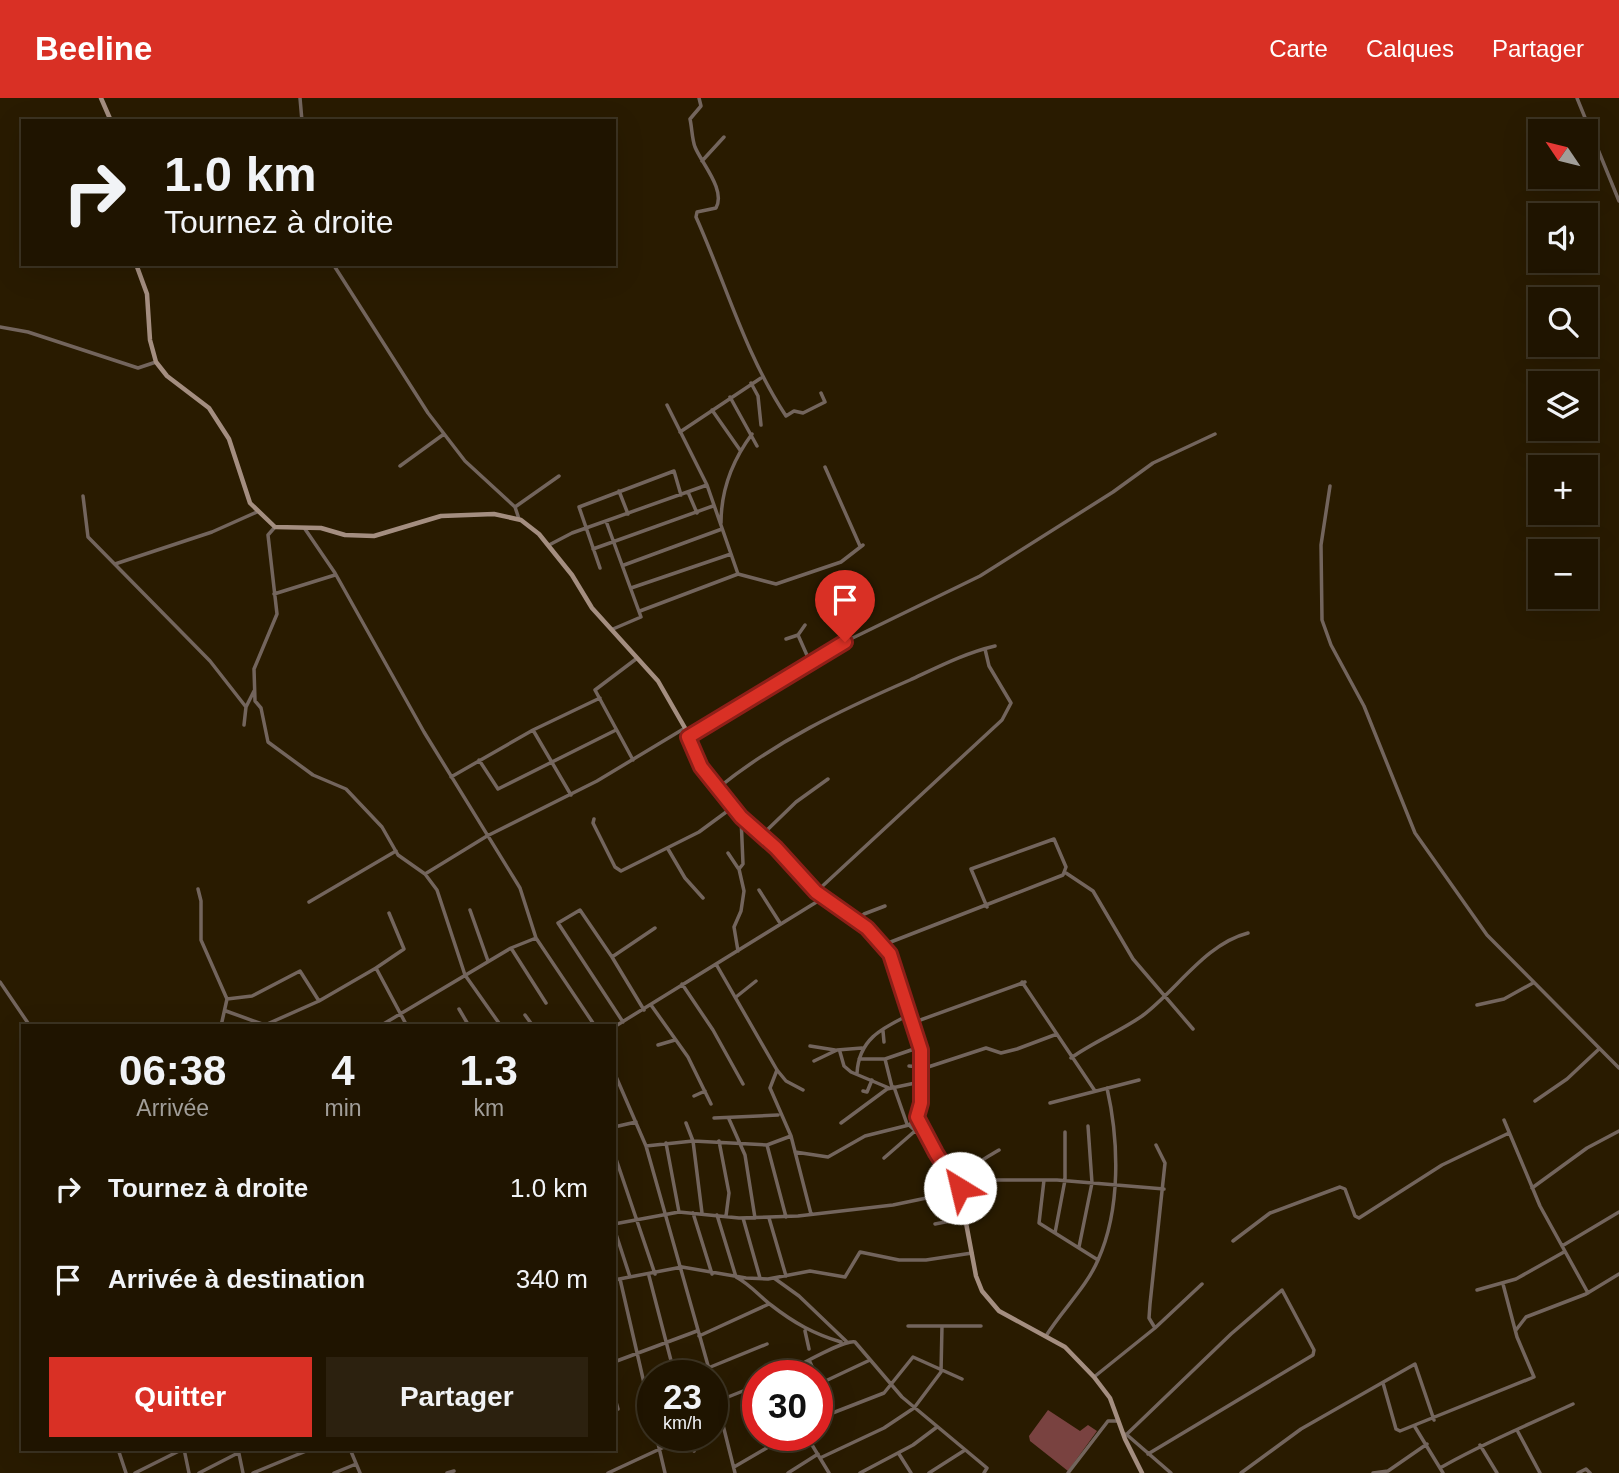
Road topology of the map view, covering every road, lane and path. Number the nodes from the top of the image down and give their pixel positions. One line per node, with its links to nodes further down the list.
1 (101, 98): 5 (street)
2 (300, 98): 6 (street)
3 (699, 98): 8 (street)
4 (1577, 98): 9 (street)
5 (110, 119)
6 (302, 119)
7 (724, 137): 8 (street)
8 (702, 161): 14 (street)
9 (1619, 201)
10 (137, 266): 13 (street)
11 (334, 266): 22 (street)
12 (0, 327): 13 (street)
13 (156, 362): 38 (street)
14 (761, 377): 15 (street); 16 (street)
15 (751, 383): 17 (street); 20 (street)
16 (821, 393)
17 (730, 397): 19 (street); 23 (street)
18 (667, 405): 21 (street)
19 (712, 410): 21 (street); 26 (street)
20 (761, 425)
21 (680, 432): 30 (street)
22 (444, 434): 27 (street); 37 (street)
23 (752, 434): 25 (street); 26 (street)
24 (1215, 434): 66 (street)
25 (757, 446)
26 (740, 450): 44 (street)
27 (400, 466)
28 (825, 467): 54 (street)
29 (559, 476): 37 (street)
30 (707, 485): 33 (street); 36 (street)
31 (1330, 486): 118 (street)
32 (619, 491): 34 (street); 40 (street); 46 (street)
33 (688, 492): 34 (street); 39 (street)
34 (681, 495): 40 (street)
35 (83, 496): 51 (street)
36 (713, 506): 39 (street); 44 (street)
37 (515, 507): 41 (street)
38 (257, 512): 43 (street); 51 (street)
39 (697, 513): 47 (street)
40 (628, 514): 42 (street)
41 (519, 519): 45 (street); 48 (street)
42 (606, 521): 46 (street); 47 (street)
43 (275, 527): 45 (street); 57 (street)
44 (722, 527): 50 (street); 52 (street)
45 (305, 528): 55 (street)
46 (587, 529): 48 (street); 49 (street)
47 (615, 543): 49 (street); 52 (street)
48 (549, 545): 60 (street)
49 (593, 549): 53 (street)
50 (731, 554): 54 (street); 56 (street)
51 (115, 564): 69 (street)
52 (624, 565): 56 (street)
53 (600, 568)
54 (738, 574): 58 (street)
55 (336, 575): 57 (street); 78 (street)
56 (631, 589): 58 (street)
57 (274, 594): 67 (street)
58 (640, 611): 60 (street)
59 (805, 625): 61 (street)
60 (613, 629): 65 (street)
61 (798, 635): 62 (street); 66 (street)
62 (786, 639)
63 (995, 646): 64 (street)
64 (985, 649): 80 (street); 95 (street)
65 (636, 659): 68 (street); 71 (street)
66 (810, 662): 74 (street)
67 (255, 689): 69 (street); 88 (street)
68 (600, 698): 72 (street); 73 (street)
69 (246, 707): 70 (street)
70 (244, 725)
71 (685, 728): 74 (street); 76 (street)
72 (533, 730): 75 (street); 77 (street)
73 (616, 730): 76 (street); 77 (street)
74 (688, 737): 80 (street)
75 (479, 760): 77 (street); 78 (street)
76 (633, 760): 81 (street)
77 (551, 761): 81 (street)
78 (451, 777): 86 (street)
79 (828, 779): 85 (street)
80 (718, 788): 82 (street)
81 (571, 795): 86 (street)
82 (733, 807): 83 (street); 87 (street)
83 (741, 817): 85 (street); 90 (street)
84 (594, 819): 87 (street)
85 (762, 835): 95 (street)
86 (487, 836): 92 (street); 107 (street)
87 (668, 849): 96 (street)
88 (396, 851): 92 (street); 98 (street)
89 (728, 853): 90 (street)
90 (739, 869): 110 (street)
91 (1066, 873): 100 (street); 100 (street); 122 (street)
92 (425, 874): 115 (street)
93 (198, 889): 121 (street)
94 (759, 890): 104 (street)
95 (816, 892): 97 (street)
96 (703, 898)
97 (823, 898): 103 (street); 104 (street)
98 (309, 902)
99 (885, 906): 103 (street)
100 (986, 906): 108 (street)
101 (470, 910): 112 (street)
102 (389, 913): 114 (street)
103 (858, 920): 108 (street)
104 (780, 923): 110 (street)
105 (655, 928): 111 (street)
106 (1248, 933): 122 (street)
107 (536, 938): 109 (street); 144 (street)
108 (883, 945): 132 (street)
109 (511, 948): 112 (street); 124 (street)
110 (738, 951): 113 (street)
111 (612, 957): 128 (street); 133 (street)
112 (488, 961): 115 (street)
113 (716, 964): 119 (street); 120 (street)
114 (376, 968): 123 (street); 130 (street)
115 (465, 975): 130 (street); 142 (street)
116 (756, 981): 120 (street)
117 (0, 982): 135 (street)
118 (1533, 983): 126 (street); 155 (street)
119 (682, 984): 125 (street); 170 (street)
120 (736, 997): 164 (street)
121 (228, 999): 123 (street); 129 (street)
122 (1165, 999): 146 (street); 157 (street)
123 (319, 1001): 138 (street)
124 (546, 1003)
125 (651, 1005): 128 (street); 149 (street)
126 (1477, 1005)
127 (459, 1009): 141 (street)
128 (644, 1010): 133 (street)
129 (226, 1011): 136 (street); 137 (street)
130 (399, 1014): 139 (street); 140 (street)
131 (526, 1015): 143 (street)
132 (909, 1015): 134 (street); 147 (street)
133 (623, 1022): 145 (street)
134 (912, 1023): 148 (street); 153 (street)
135 (29, 1024)
136 (222, 1024)
137 (262, 1024)
138 (267, 1024)
139 (383, 1024)
140 (406, 1024)
141 (468, 1024)
142 (500, 1024)
143 (532, 1024)
144 (594, 1024)
145 (616, 1026)
146 (1193, 1029)
147 (883, 1030): 150 (street); 154 (street)
148 (1057, 1034): 157 (street); 162 (street)
149 (674, 1040): 151 (street); 174 (street)
150 (884, 1042)
151 (658, 1045)
152 (810, 1046): 156 (street)
153 (920, 1047): 159 (street); 162 (street)
154 (862, 1048): 156 (street); 158 (street)
155 (1599, 1049): 163 (street); 178 (street)
156 (839, 1051): 160 (street); 165 (street)
157 (1071, 1058): 176 (street)
158 (859, 1059): 159 (street); 165 (street)
159 (885, 1059): 171 (street)
160 (814, 1061)
161 (909, 1066): 162 (street)
162 (920, 1068): 169 (street)
163 (1619, 1068)
164 (777, 1070): 173 (street); 181 (street)
165 (857, 1073): 167 (street)
166 (616, 1077): 186 (street)
167 (872, 1080): 171 (street); 175 (street)
168 (1139, 1080): 172 (street)
169 (920, 1082): 171 (street); 182 (street)
170 (743, 1084)
171 (891, 1087): 188 (street); 189 (street)
172 (1107, 1088): 176 (street); 215 (street)
173 (803, 1090)
174 (705, 1091): 177 (street); 180 (street)
175 (863, 1091)
176 (1095, 1091): 179 (street)
177 (694, 1096)
178 (1535, 1101)
179 (1050, 1103)
180 (711, 1104)
181 (779, 1114): 184 (street); 196 (street)
182 (917, 1117): 189 (street); 201 (street)
183 (714, 1118): 184 (street)
184 (729, 1119): 199 (street)
185 (1504, 1120): 195 (street)
186 (636, 1122): 191 (street); 204 (street)
187 (686, 1123): 197 (street)
188 (841, 1123)
189 (908, 1125): 192 (street); 206 (street)
190 (1088, 1126): 214 (street)
191 (616, 1127)
192 (915, 1131): 201 (street); 207 (street)
193 (1619, 1131): 216 (street)
194 (1065, 1132): 212 (street)
195 (1509, 1133): 216 (street); 237 (street)
196 (791, 1136): 202 (street); 206 (street)
197 (693, 1141): 198 (street); 200 (street); 222 (street)
198 (719, 1141): 199 (street); 226 (street)
199 (739, 1142): 202 (street); 229 (street)
200 (666, 1143): 204 (street); 219 (street)
201 (931, 1144): 218 (street)
202 (767, 1145): 228 (street)
203 (1156, 1145): 217 (street)
204 (646, 1146): 223 (street)
205 (999, 1150): 210 (street)
206 (795, 1152): 224 (street)
207 (884, 1158)
208 (616, 1159): 232 (street)
209 (961, 1171): 213 (street)
210 (971, 1179): 211 (street); 213 (street)
211 (1044, 1179): 212 (street); 236 (street)
212 (1065, 1180): 214 (street); 236 (street)
213 (963, 1181): 218 (street)
214 (1092, 1183): 215 (street); 239 (street)
215 (1114, 1184): 217 (street); 242 (street)
216 (1532, 1188): 238 (street)
217 (1164, 1189): 263 (street)
218 (960, 1191): 224 (street); 231 (street)
219 (679, 1212): 221 (street); 223 (street)
220 (1619, 1212): 238 (street)
221 (693, 1213): 222 (street); 246 (street)
222 (702, 1213): 225 (street)
223 (666, 1214): 232 (street); 243 (street)
224 (811, 1214): 228 (street)
225 (717, 1215): 226 (street); 250 (street)
226 (726, 1216): 227 (street)
227 (743, 1217): 229 (street); 251 (street)
228 (786, 1217): 230 (street)
229 (755, 1218): 230 (street)
230 (769, 1218): 248 (street)
231 (965, 1218): 233 (street); 241 (street)
232 (636, 1220): 234 (street); 244 (street)
233 (935, 1224)
234 (616, 1225)
235 (616, 1232): 249 (street)
236 (1055, 1233): 239 (street)
237 (1233, 1241)
238 (1562, 1246): 240 (street)
239 (1079, 1247): 242 (street)
240 (1565, 1251): 256 (street); 258 (street)
241 (972, 1253): 248 (street); 267 (street)
242 (1098, 1260): 267 (street)
243 (682, 1267): 244 (street); 246 (street); 266 (street)
244 (654, 1274): 247 (street)
245 (1619, 1274): 258 (street)
246 (712, 1275): 250 (street)
247 (649, 1276): 249 (street); 268 (street)
248 (786, 1276): 252 (street)
249 (630, 1277): 253 (street)
250 (736, 1277): 251 (street); 259 (street)
251 (760, 1278): 252 (street)
252 (774, 1278): 269 (street)
253 (620, 1279): 254 (street); 272 (street)
254 (616, 1280)
255 (1202, 1284): 263 (street)
256 (1503, 1284): 257 (street); 265 (street)
257 (1477, 1290)
258 (1588, 1293): 265 (street)
259 (769, 1304): 264 (street); 266 (street)
260 (908, 1326): 261 (street)
261 (942, 1326): 262 (street); 280 (street)
262 (981, 1326)
263 (1155, 1328): 282 (street)
264 (804, 1329): 269 (street); 271 (street)
265 (1516, 1330): 291 (street)
266 (699, 1334): 268 (street); 275 (street)
267 (1045, 1338): 282 (street)
268 (666, 1342): 272 (street); 274 (street)
269 (844, 1342): 277 (street); 278 (street)
270 (767, 1344): 276 (street)
271 (809, 1349)
272 (637, 1354): 273 (street); 279 (street)
273 (638, 1360)
274 (671, 1360)
275 (706, 1360)
276 (728, 1360)
277 (813, 1360)
278 (870, 1360): 281 (street); 285 (street)
279 (616, 1361)
280 (942, 1372): 283 (street); 285 (street); 288 (street)
281 (833, 1374)
282 (1094, 1377): 292 (street)
283 (962, 1380)
284 (1383, 1383): 291 (street); 293 (street); 339 (street)
285 (891, 1385): 288 (street); 290 (street)
286 (616, 1402): 289 (street)
287 (1573, 1404): 295 (street)
288 (914, 1408): 294 (street); 313 (street)
289 (618, 1409)
290 (833, 1413)
291 (1434, 1419): 293 (street)
292 (1119, 1420): 296 (street); 336 (street)
293 (1415, 1426): 298 (street)
294 (937, 1427): 310 (street); 311 (street)
295 (1517, 1431): 299 (street); 343 (street)
296 (1126, 1434): 312 (street); 312 (street); 337 (street)
297 (728, 1442): 315 (street)
298 (1427, 1444): 316 (street); 340 (street)
299 (1480, 1445): 316 (street); 342 (street)
300 (119, 1451): 318 (street)
301 (179, 1451): 319 (street)
302 (184, 1451): 320 (street)
303 (238, 1451): 321 (street); 322 (street)
304 (306, 1451): 323 (street)
305 (351, 1451): 314 (street)
306 (656, 1451): 327 (street)
307 (660, 1451): 328 (street)
308 (762, 1451): 315 (street)
309 (816, 1451): 313 (street)
310 (965, 1451): 334 (street); 335 (street)
311 (898, 1453): 332 (street); 333 (street)
312 (1149, 1454): 338 (street)
313 (819, 1456): 330 (street); 331 (street)
314 (356, 1464): 324 (street); 325 (street)
315 (734, 1467): 329 (street)
316 (1440, 1468): 341 (street)
317 (454, 1471): 326 (street)
318 (126, 1473)
319 (135, 1473)
320 (189, 1473)
321 (200, 1473)
322 (243, 1473)
323 (253, 1473)
324 (334, 1473)
325 (359, 1473)
326 (447, 1473)
327 (608, 1473)
328 (665, 1473)
329 (735, 1473)
330 (788, 1473)
331 (829, 1473)
332 (860, 1473)
333 (911, 1473)
334 (929, 1473)
335 (984, 1473)
336 (1069, 1473)
337 (1142, 1473)
338 (1171, 1473)
339 (1241, 1473)
340 (1373, 1473)
341 (1443, 1473)
342 (1497, 1473)
343 (1540, 1473)
344 (1578, 1473): 345 (street)
345 (1590, 1473)

